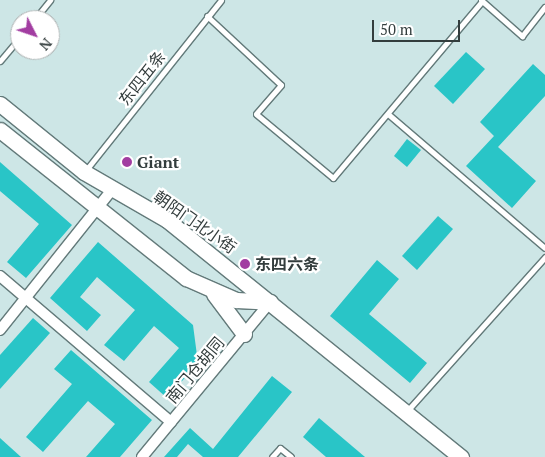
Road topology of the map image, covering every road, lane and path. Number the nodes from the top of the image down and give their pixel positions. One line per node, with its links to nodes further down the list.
1 (50, 0): 5 (lane)
2 (220, 0): 6 (lane, 东四五条)
3 (481, 0): 4 (lane); 10 (lane)
4 (545, 7)
5 (42, 10)
6 (207, 16): 10 (lane); 12 (lane, 东四五条)
7 (10, 49): 8 (lane)
8 (0, 61)
9 (0, 104): 12 (main road, 朝阳门北小街)
10 (388, 114): 15 (lane)
11 (0, 130): 14 (main road)
12 (84, 172): 13 (main road, 朝阳门北小街)
13 (111, 191): 14 (street); 20 (main road, 朝阳门北小街)
14 (99, 209): 18 (main road); 19 (street)
15 (545, 248)
16 (545, 257): 23 (lane)
17 (0, 276): 19 (street)
18 (213, 293): 20 (main road); 22 (main road)
19 (26, 298): 21 (street); 24 (street)
20 (270, 302): 22 (street, 南门仓胡同); 23 (main road, 朝阳门北小街)
21 (0, 330)
22 (244, 334): 24 (street, 南门仓胡同)
23 (406, 412): 28 (main road, 朝阳门北小街)
24 (171, 422): 25 (street, 南门仓胡同)
25 (142, 457)
26 (272, 457): 27 (lane)
27 (291, 457)
28 (461, 457)

